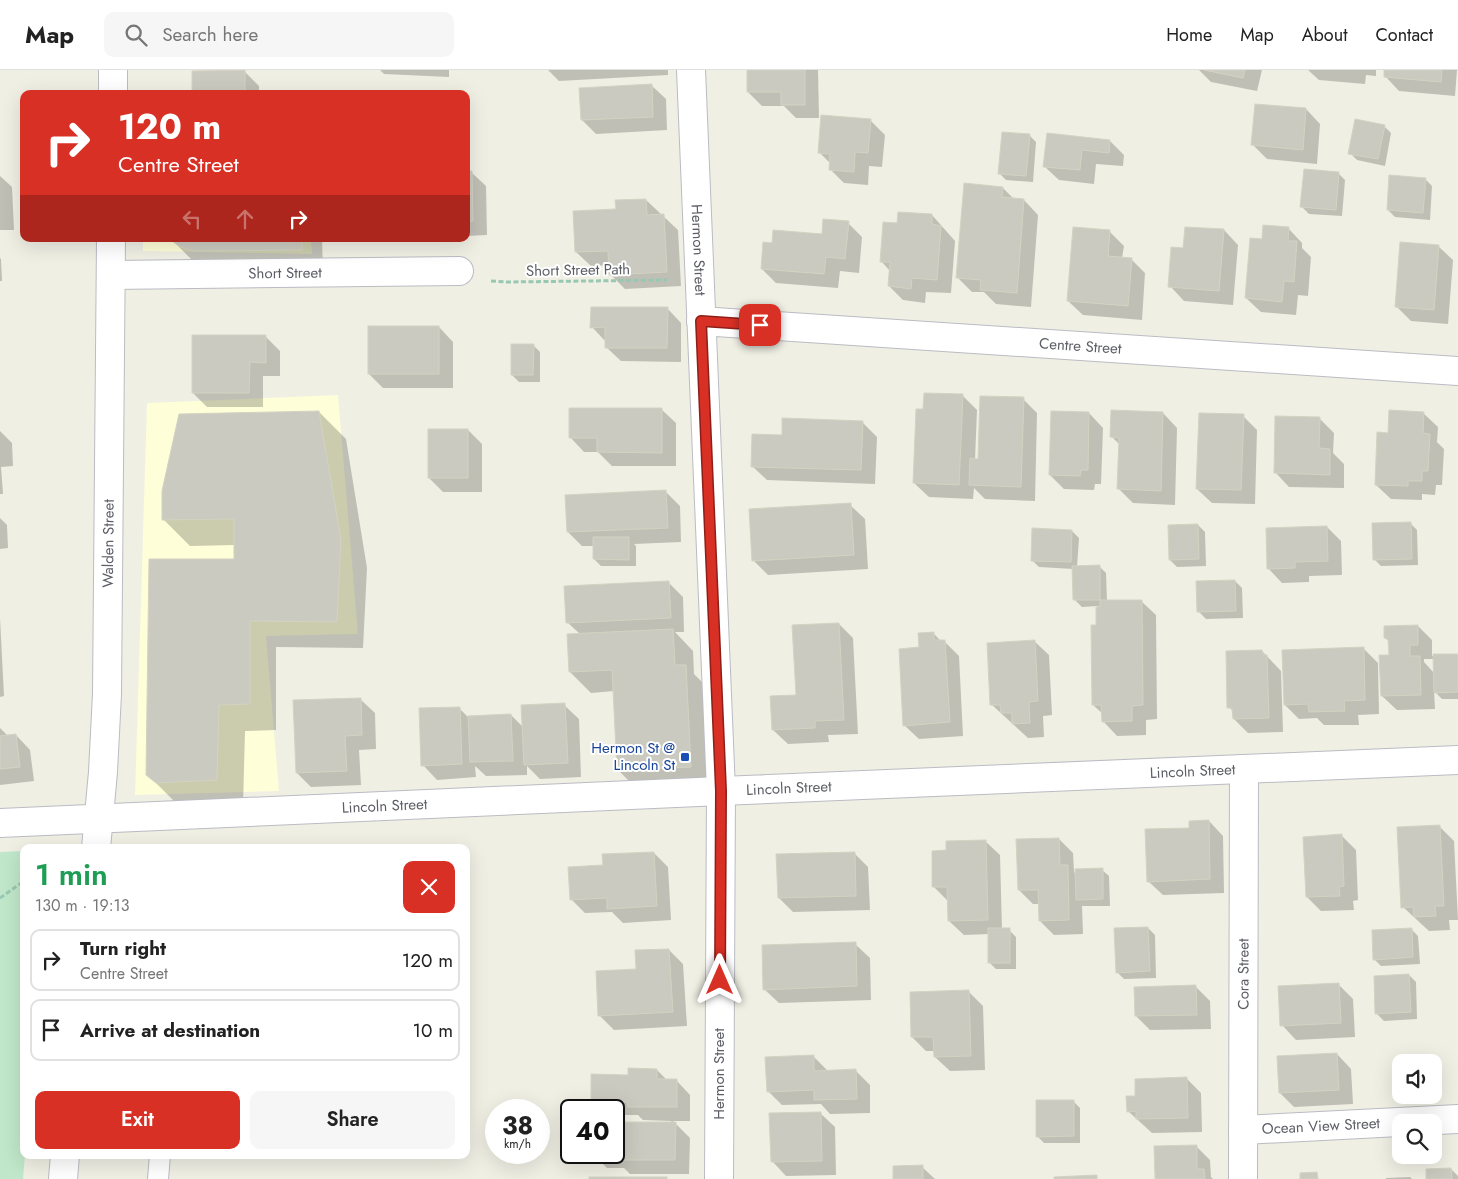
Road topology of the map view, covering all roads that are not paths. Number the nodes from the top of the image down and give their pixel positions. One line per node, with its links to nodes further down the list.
1 (113, 70): 3 (street)
2 (691, 70): 7 (street, Hermon Street)
3 (113, 90)
4 (112, 242): 6 (street, Walden Street)
5 (459, 271): 6 (street, Short Street)
6 (111, 275): 12 (street, Walden Street)
7 (701, 321): 8 (street, Centre Street); 11 (street, Hermon Street)
8 (1458, 371)
9 (1458, 760): 10 (street, Lincoln Street)
10 (1244, 769): 11 (street, Lincoln Street); 16 (street, Cora Street)
11 (721, 791): 12 (street, Lincoln Street); 21 (street, Hermon Street)
12 (99, 819): 13 (street, Lincoln Street); 14 (street, Walden Street)
13 (0, 823)
14 (96, 844)
15 (1458, 1119): 16 (street, Ocean View Street)
16 (1243, 1130): 22 (street, Cora Street)
17 (65, 1159): 19 (street)
18 (160, 1159): 20 (lane)
19 (63, 1179)
20 (158, 1179)
21 (719, 1179)
22 (1243, 1179)

